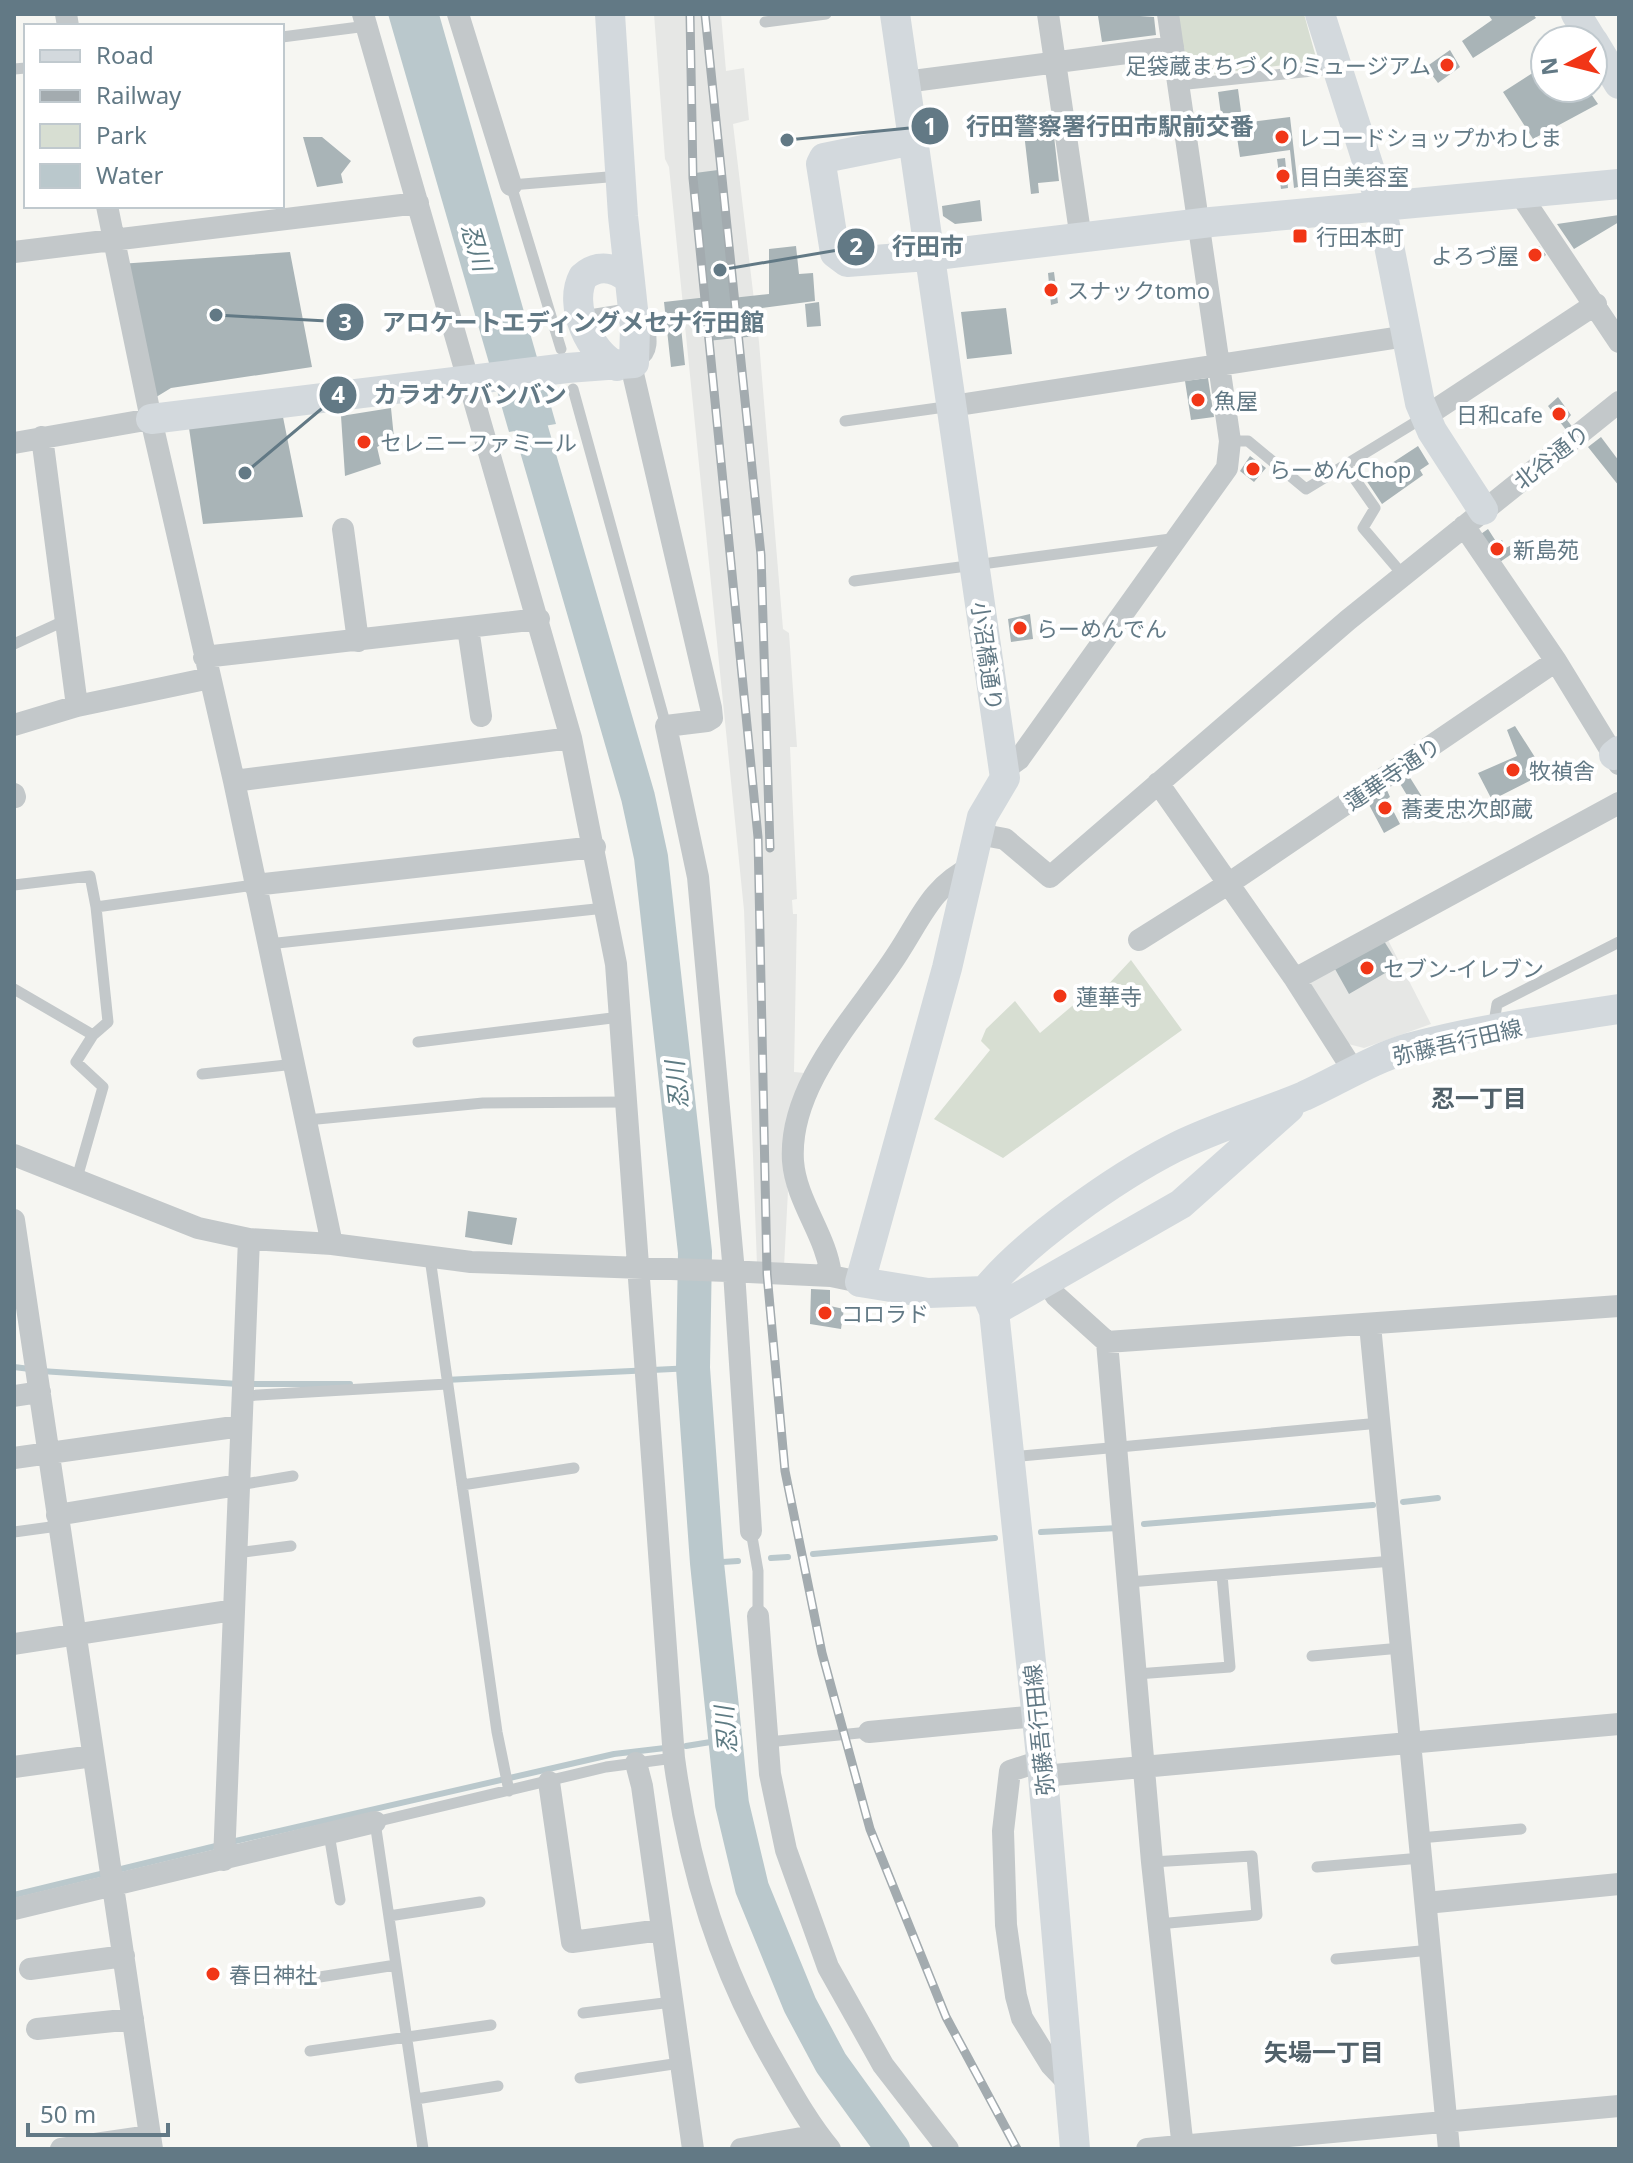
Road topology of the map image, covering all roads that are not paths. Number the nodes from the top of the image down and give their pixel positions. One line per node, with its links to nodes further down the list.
1 (458, 14): 19 (street)
2 (610, 14): 17 (street)
3 (826, 14): 9 (lane)
4 (895, 14): 14 (street, 小沼橋通り)
5 (1048, 14): 12 (street)
6 (1168, 14): 11 (street)
7 (1320, 14): 13 (street)
8 (365, 20): 10 (lane); 21 (street)
9 (765, 22)
10 (284, 37)
11 (1173, 47): 12 (street); 15 (street)
12 (1056, 63): 14 (street); 26 (street)
13 (1336, 66): 15 (lane); 22 (street)
14 (905, 82): 16 (street, 小沼橋通り)
15 (1178, 85): 25 (street)
16 (913, 140): 29 (street, 小沼橋通り); 29 (street)
17 (621, 176): 19 (lane); 24 (street)
18 (1619, 184): 20 (street)
19 (511, 185): 38 (lane)
20 (1520, 194): 22 (street); 31 (street)
21 (418, 203): 27 (street); 39 (street)
22 (1381, 205): 25 (street); 34 (street)
23 (107, 208): 27 (street)
24 (623, 216): 30 (street); 33 (street)
25 (1198, 223): 26 (street); 37 (street)
26 (1081, 239): 29 (street)
27 (114, 241): 28 (street); 43 (street)
28 (14, 252)
29 (928, 256): 41 (street, 小沼橋通り)
30 (633, 263): 32 (street); 33 (street)
31 (1596, 304): 35 (street); 42 (street)
32 (634, 308): 33 (lane); 36 (street)
33 (583, 317): 36 (street); 38 (street)
34 (1407, 336): 37 (street); 42 (street)
35 (1619, 342)
36 (627, 364): 38 (street); 65 (street)
37 (1219, 364): 41 (street); 46 (street)
38 (566, 369): 39 (street); 65 (lane)
39 (470, 381): 43 (street); 55 (street)
40 (1619, 402): 49 (street, 北谷通り)
41 (952, 406): 44 (lane); 52 (street, 小沼橋通り)
42 (1426, 416): 48 (lane); 49 (street)
43 (151, 419): 45 (street); 61 (street)
44 (845, 421)
45 (42, 437): 47 (street); 56 (street)
46 (1230, 441): 48 (lane); 51 (street)
47 (14, 443)
48 (1345, 465): 53 (lane)
49 (1474, 518): 53 (street, 北谷通り); 60 (street)
50 (343, 529): 58 (street)
51 (1180, 538): 52 (lane); 68 (street)
52 (975, 564): 54 (lane); 68 (street, 小沼橋通り)
53 (1403, 575): 70 (street, 北谷通り)
54 (854, 581)
55 (539, 619): 57 (street); 66 (street)
56 (66, 620): 59 (lane); 62 (street)
57 (468, 628): 58 (street); 63 (street)
58 (358, 641): 61 (street)
59 (14, 644)
60 (1556, 661): 67 (street); 75 (street, 蓮華寺通り)
61 (207, 667): 62 (street); 69 (street)
62 (77, 706): 64 (street)
63 (481, 716)
64 (14, 725)
65 (666, 726): 103 (street)
66 (571, 738): 69 (street); 73 (street)
67 (1617, 757)
68 (1005, 769): 72 (street)
69 (234, 781): 77 (street)
70 (1158, 783): 72 (street, 北谷通り); 75 (street)
71 (1619, 803): 83 (street)
72 (978, 834): 74 (street)
73 (595, 847): 77 (street); 79 (street)
74 (972, 867): 104 (street); 104 (street)
75 (1228, 884): 80 (street, 蓮華寺通り); 83 (street)
76 (14, 885): 78 (lane)
77 (254, 885): 78 (lane); 82 (street)
78 (96, 907): 88 (lane)
79 (605, 908): 82 (lane); 86 (street)
80 (1139, 940)
81 (1619, 942): 87 (lane)
82 (268, 944): 90 (street)
83 (1295, 979): 91 (street)
84 (14, 989): 88 (lane)
85 (1619, 1009): 87 (street, 弥藤吾行田線)
86 (620, 1017): 89 (lane); 94 (street)
87 (1493, 1029): 91 (street, 弥藤吾行田線)
88 (93, 1035): 97 (lane)
89 (418, 1042)
90 (295, 1064): 92 (lane); 95 (street)
91 (1353, 1070): 93 (street, 弥藤吾行田線)
92 (202, 1074)
93 (1303, 1096): 105 (street, 弥藤吾行田線); 106 (street, 弥藤吾行田線)
94 (628, 1102): 95 (lane); 102 (street)
95 (307, 1120): 100 (street)
96 (14, 1155): 97 (street)
97 (77, 1178): 99 (street)
98 (14, 1220): 111 (street)
99 (249, 1239): 100 (street); 113 (street)
100 (332, 1244): 101 (street)
101 (430, 1258): 102 (street); 110 (lane)
102 (642, 1268): 103 (street); 145 (street)
103 (731, 1272): 104 (street); 125 (street)
104 (846, 1279): 106 (street)
105 (1047, 1282): 106 (street, 弥藤吾行田線); 109 (street)
106 (990, 1301): 118 (street, 弥藤吾行田線)
107 (1619, 1306): 108 (street)
108 (1370, 1325): 109 (street); 114 (street)
109 (1107, 1342): 116 (street)
110 (447, 1384): 113 (lane); 123 (lane)
111 (40, 1392): 112 (street); 117 (street)
112 (14, 1396)
113 (242, 1396): 115 (street)
114 (1380, 1423): 116 (lane); 129 (street)
115 (241, 1426): 117 (street); 122 (street)
116 (1116, 1447): 118 (lane); 131 (street)
117 (48, 1452): 119 (street); 124 (street)
118 (1011, 1457): 139 (street, 弥藤吾行田線)
119 (14, 1458)
120 (574, 1468): 123 (lane)
121 (293, 1476): 122 (lane)
122 (238, 1485): 124 (street); 128 (street)
123 (462, 1485): 151 (lane)
124 (58, 1520): 126 (lane); 134 (street)
125 (751, 1531): 133 (lane)
126 (14, 1532)
127 (291, 1546): 128 (lane)
128 (236, 1553): 132 (street)
129 (1393, 1561): 130 (lane); 136 (street)
130 (1222, 1575): 131 (lane); 138 (lane)
131 (1129, 1582): 138 (street)
132 (234, 1610): 134 (street); 156 (street)
133 (758, 1616): 142 (street)
134 (74, 1635): 135 (street); 144 (street)
135 (14, 1644)
136 (1402, 1648): 137 (lane); 143 (street)
137 (1312, 1656)
138 (1137, 1674): 148 (street)
139 (1037, 1716): 141 (street); 149 (street, 弥藤吾行田線)
140 (1619, 1724): 143 (street)
141 (869, 1732): 142 (lane)
142 (768, 1742): 195 (street)
143 (1411, 1745): 148 (street); 155 (street)
144 (93, 1756): 147 (street); 160 (street)
145 (674, 1758): 146 (lane); 189 (street)
146 (636, 1763): 150 (lane); 167 (street)
147 (14, 1767)
148 (1146, 1768): 149 (street); 157 (street)
149 (1042, 1769): 183 (street, 弥藤吾行田線); 183 (street)
150 (549, 1782): 151 (lane); 167 (street)
151 (509, 1791): 152 (lane)
152 (375, 1822): 154 (street); 165 (lane)
153 (1521, 1829): 155 (lane)
154 (329, 1834): 156 (street); 161 (lane)
155 (1421, 1848): 158 (lane); 163 (street)
156 (224, 1860): 160 (street)
157 (1152, 1862): 166 (street); 166 (lane)
158 (1317, 1867)
159 (1619, 1884): 163 (street)
160 (114, 1885): 164 (street); 169 (street)
161 (340, 1900)
162 (480, 1902): 165 (lane)
163 (1426, 1903): 168 (street)
164 (14, 1909)
165 (389, 1916): 171 (lane)
166 (1158, 1924): 190 (street)
167 (661, 1930): 174 (street)
168 (1431, 1950): 170 (lane); 187 (street)
169 (124, 1956): 172 (street); 176 (street)
170 (1336, 1959)
171 (396, 1965): 173 (lane); 179 (lane)
172 (30, 1969)
173 (307, 1979)
174 (672, 2002): 175 (lane); 181 (street)
175 (583, 2013)
176 (133, 2019): 178 (street); 188 (street)
177 (491, 2025): 179 (lane)
178 (37, 2029)
179 (406, 2037): 180 (lane); 185 (lane)
180 (310, 2051)
181 (680, 2063): 182 (lane); 193 (street)
182 (580, 2078)
183 (1070, 2085): 196 (street, 弥藤吾行田線)
184 (498, 2086): 185 (lane)
185 (416, 2099): 192 (lane)
186 (1619, 2106): 187 (street)
187 (1447, 2124): 190 (street); 198 (street)
188 (151, 2142): 191 (street)
189 (824, 2142): 194 (street)
190 (1183, 2147): 197 (street)
191 (61, 2149)
192 (423, 2149)
193 (693, 2149)
194 (741, 2149)
195 (948, 2149)
196 (1075, 2149)
197 (1147, 2149)
198 (1449, 2149)

